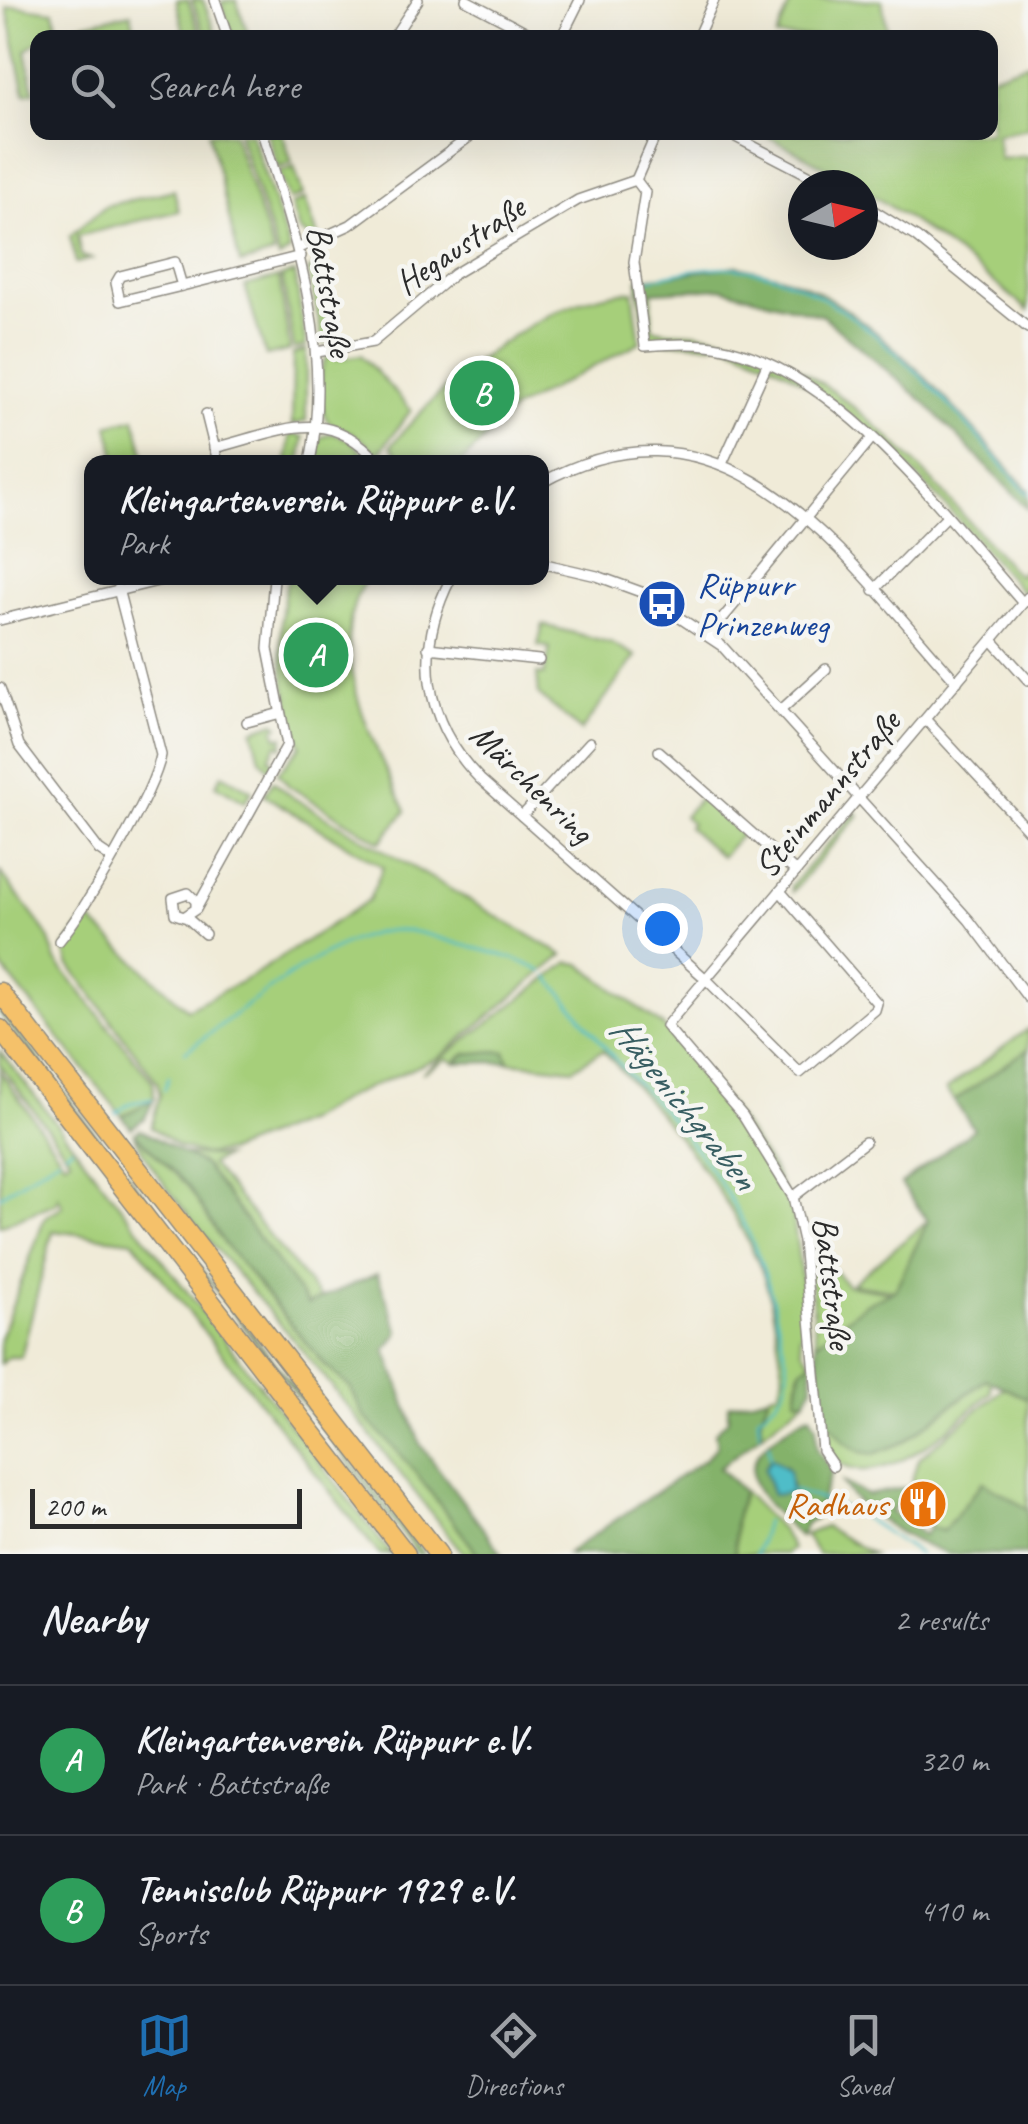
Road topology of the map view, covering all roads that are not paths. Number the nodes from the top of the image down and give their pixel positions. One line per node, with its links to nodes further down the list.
1 (215, 0): 6 (street)
2 (418, 0): 7 (street)
3 (466, 0): 8 (street)
4 (580, 0): 9 (street)
5 (714, 0): 10 (street)
6 (225, 30)
7 (398, 30)
8 (523, 30)
9 (565, 30)
10 (701, 30)
11 (265, 140): 18 (street, Battstraße)
12 (465, 140): 18 (street)
13 (654, 140): 16 (street)
14 (741, 140): 15 (street)
15 (799, 170)
16 (636, 180): 21 (street, Hegaustraße); 22 (street)
17 (878, 213): 20 (street)
18 (300, 252): 19 (street); 21 (street, Battstraße)
19 (182, 286): 19 (street)
20 (1028, 328)
21 (317, 352): 24 (street, Battstraße)
22 (768, 365): 25 (street); 30 (street)
23 (206, 414): 26 (street)
24 (315, 426): 26 (street); 28 (street, Battstraße); 29 (street)
25 (872, 438): 32 (street); 33 (street)
26 (214, 448): 27 (street)
27 (216, 455)
28 (311, 455)
29 (371, 455)
30 (722, 464): 31 (street); 32 (street)
31 (549, 479)
32 (806, 517): 39 (street); 42 (street)
33 (946, 517): 39 (street); 40 (street)
34 (549, 565): 42 (street)
35 (137, 585): 38 (street)
36 (273, 585): 51 (street)
37 (449, 585): 44 (street, Märchenring)
38 (118, 589): 41 (street); 59 (street)
39 (874, 590): 48 (street)
40 (1025, 600): 43 (street, Steinmannstraße)
41 (0, 620)
42 (709, 635): 50 (street)
43 (992, 640): 47 (street); 48 (street, Steinmannstraße)
44 (428, 648): 45 (street); 57 (street, Märchenring)
45 (539, 660)
46 (826, 669): 50 (street)
47 (1028, 680)
48 (957, 682): 52 (street, Steinmannstraße)
49 (0, 688): 59 (street)
50 (782, 709): 56 (street)
51 (278, 714): 53 (street); 62 (street)
52 (926, 720): 56 (street, Steinmannstraße); 58 (street)
53 (246, 722)
54 (590, 742): 57 (street)
55 (659, 751): 60 (street)
56 (860, 796): 60 (street, Steinmannstraße); 68 (street)
57 (522, 816): 66 (street, Märchenring)
58 (1028, 830)
59 (111, 858): 65 (street)
60 (796, 872): 61 (street, Steinmannstraße)
61 (780, 891): 66 (street, Steinmannstraße); 66 (street, Märchenring)
62 (196, 910): 63 (street); 63 (street)
63 (186, 917): 64 (street)
64 (205, 934)
65 (58, 941)
66 (706, 979): 69 (street, Steinmannstraße)
67 (0, 992): 75 (highway)
68 (1028, 998)
69 (666, 1026): 72 (street, Battstraße)
70 (0, 1029): 74 (highway)
71 (865, 1142): 72 (street)
72 (793, 1197): 73 (street, Battstraße)
73 (833, 1466)
74 (406, 1554)
75 (438, 1554)

